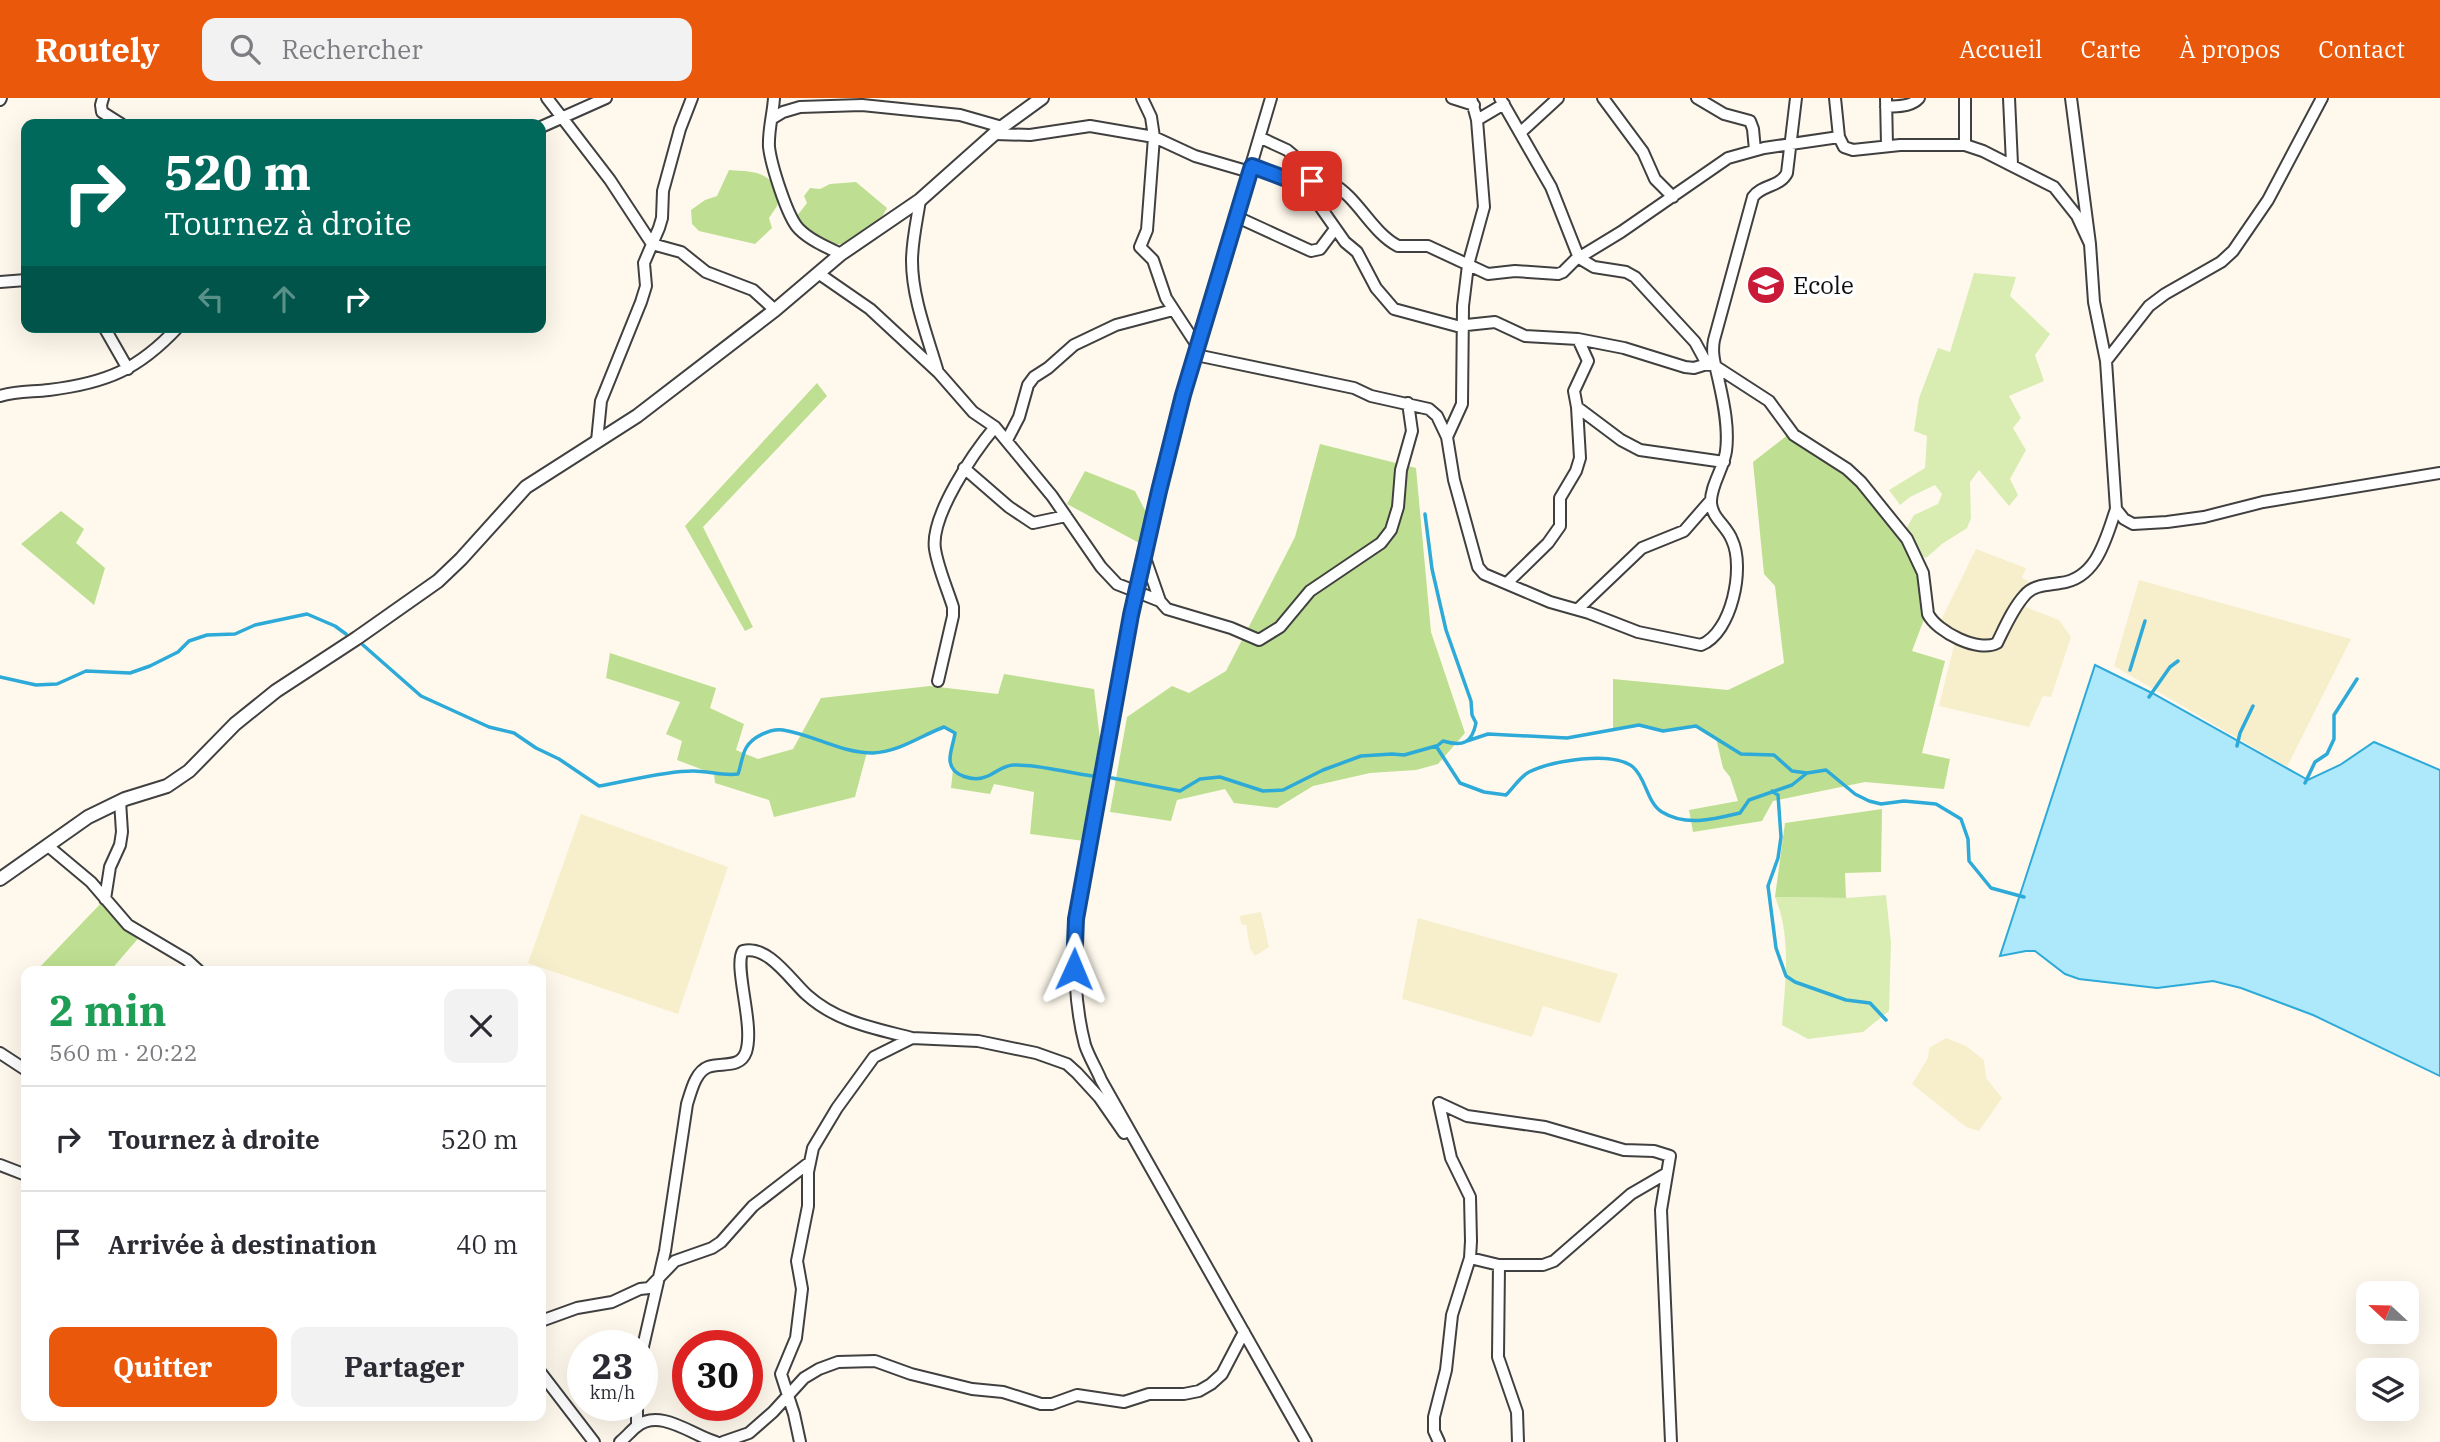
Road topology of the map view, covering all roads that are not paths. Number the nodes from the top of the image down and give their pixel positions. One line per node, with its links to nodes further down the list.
1 (103, 98): 25 (street)
2 (547, 98): 23 (street)
3 (606, 98): 23 (street)
4 (692, 98): 44 (street)
5 (774, 98): 24 (street)
6 (1041, 98): 28 (street)
7 (1142, 98): 30 (street)
8 (1271, 98): 32 (street)
9 (1452, 98): 20 (street)
10 (1558, 98): 29 (street)
11 (1603, 98): 40 (street)
12 (1697, 98): 36 (street)
13 (1796, 98): 33 (street)
14 (1835, 98): 31 (street)
15 (1919, 98): 22 (street)
16 (1965, 98): 35 (street)
17 (2009, 98): 37 (street)
18 (2071, 98): 45 (street)
19 (2322, 98): 59 (street)
20 (1473, 101): 26 (street)
21 (1502, 101): 26 (street); 29 (street)
22 (1886, 102): 34 (street)
23 (562, 118): 27 (street); 44 (street)
24 (773, 118): 28 (street); 46 (street)
25 (113, 119)
26 (1477, 120): 48 (street)
27 (546, 125)
28 (998, 130): 30 (street); 41 (street)
29 (1521, 132): 47 (street)
30 (1154, 137): 38 (street); 53 (street)
31 (1839, 137): 33 (street); 34 (street)
32 (1261, 138): 38 (street); 39 (street)
33 (1792, 145): 36 (street); 60 (street)
34 (1887, 145): 35 (street)
35 (1965, 145): 37 (street)
36 (1755, 150): 40 (street)
37 (2012, 164): 45 (street)
38 (1251, 169): 39 (street); 42 (street)
39 (1306, 181): 43 (street); 48 (street)
40 (1673, 197): 47 (street)
41 (920, 200): 46 (street); 62 (street)
42 (1237, 217): 43 (street); 58 (street)
43 (1335, 229): 54 (street)
44 (652, 244): 52 (street); 69 (street)
45 (2090, 244): 59 (street)
46 (841, 254): 49 (street)
47 (1579, 258): 48 (street); 60 (street)
48 (1468, 265): 54 (street)
49 (818, 273): 52 (street); 62 (street)
50 (21, 280): 51 (street)
51 (0, 282)
52 (775, 310): 69 (street)
53 (1173, 310): 58 (street); 68 (street)
54 (1463, 326): 57 (street); 67 (street)
55 (107, 333): 61 (street)
56 (172, 333): 61 (street)
57 (1578, 338): 60 (street); 65 (street)
58 (1197, 351): 64 (street); 76 (street)
59 (2106, 361): 74 (street)
60 (1711, 365): 70 (street); 74 (street)
61 (128, 369): 63 (street)
62 (938, 372): 66 (street)
63 (0, 396)
64 (1408, 403): 67 (street); 79 (street)
65 (1577, 407): 70 (street); 77 (street)
66 (995, 427): 68 (street); 71 (street)
67 (1447, 437): 77 (street)
68 (1007, 440): 75 (street)
69 (597, 441): 82 (street)
70 (1724, 462): 73 (street)
71 (964, 468): 75 (street); 81 (street)
72 (2440, 473): 74 (street)
73 (1711, 500): 80 (street); 80 (street)
74 (2116, 509)
75 (1066, 516): 78 (street)
76 (1145, 557): 78 (street); 79 (street)
77 (1508, 583): 80 (street)
78 (1136, 590): 79 (street); 90 (street)
79 (1160, 601)
80 (1578, 609)
81 (938, 681)
82 (120, 801): 83 (street); 85 (street)
83 (48, 846): 84 (street); 85 (street)
84 (0, 879)
85 (105, 899): 86 (street)
86 (194, 966)
87 (912, 1038): 90 (street); 91 (street); 97 (street)
88 (0, 1053): 89 (street)
89 (21, 1067)
90 (1141, 1152): 100 (street)
91 (810, 1162): 97 (street); 102 (street)
92 (0, 1166): 93 (street)
93 (21, 1173)
94 (1667, 1173): 95 (street); 96 (street); 112 (street)
95 (1470, 1258): 96 (street); 110 (street)
96 (1499, 1265): 111 (street)
97 (659, 1275): 98 (street); 99 (street)
98 (546, 1319)
99 (647, 1330)
100 (1244, 1332): 102 (street); 109 (street)
101 (546, 1380): 104 (street)
102 (789, 1396): 107 (street); 108 (street)
103 (631, 1434): 105 (street); 106 (street)
104 (594, 1442)
105 (620, 1442)
106 (716, 1442)
107 (723, 1442)
108 (800, 1442)
109 (1306, 1442)
110 (1439, 1442)
111 (1518, 1442)
112 (1671, 1442)

